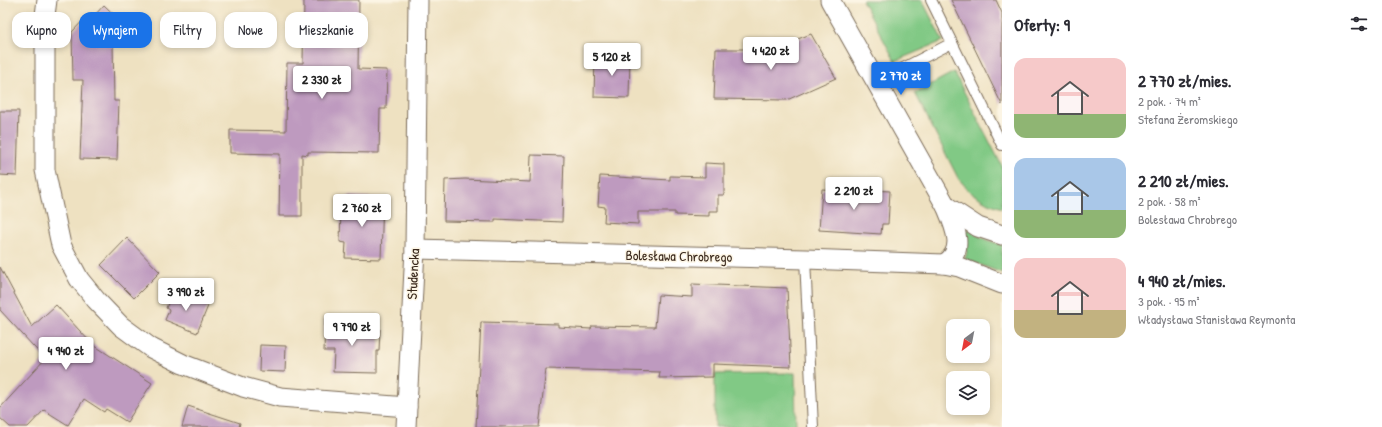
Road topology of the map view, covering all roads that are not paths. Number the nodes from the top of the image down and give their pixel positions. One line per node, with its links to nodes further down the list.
1 (47, 0): 14 (street)
2 (418, 0): 10 (street, Studencka)
3 (830, 0): 6 (street)
4 (931, 0): 5 (lane)
5 (952, 43): 6 (lane); 7 (lane)
6 (876, 82): 8 (street)
7 (1002, 145)
8 (946, 206): 9 (street); 12 (street)
9 (1002, 235)
10 (414, 250): 11 (street, Bolesława Chrobrego); 14 (street, Studencka)
11 (805, 259): 12 (street, Bolesława Chrobrego); 16 (lane)
12 (944, 264): 13 (street, Bolesława Chrobrego)
13 (1002, 284)
14 (407, 407): 15 (street, Studencka)
15 (406, 427)
16 (813, 427)

